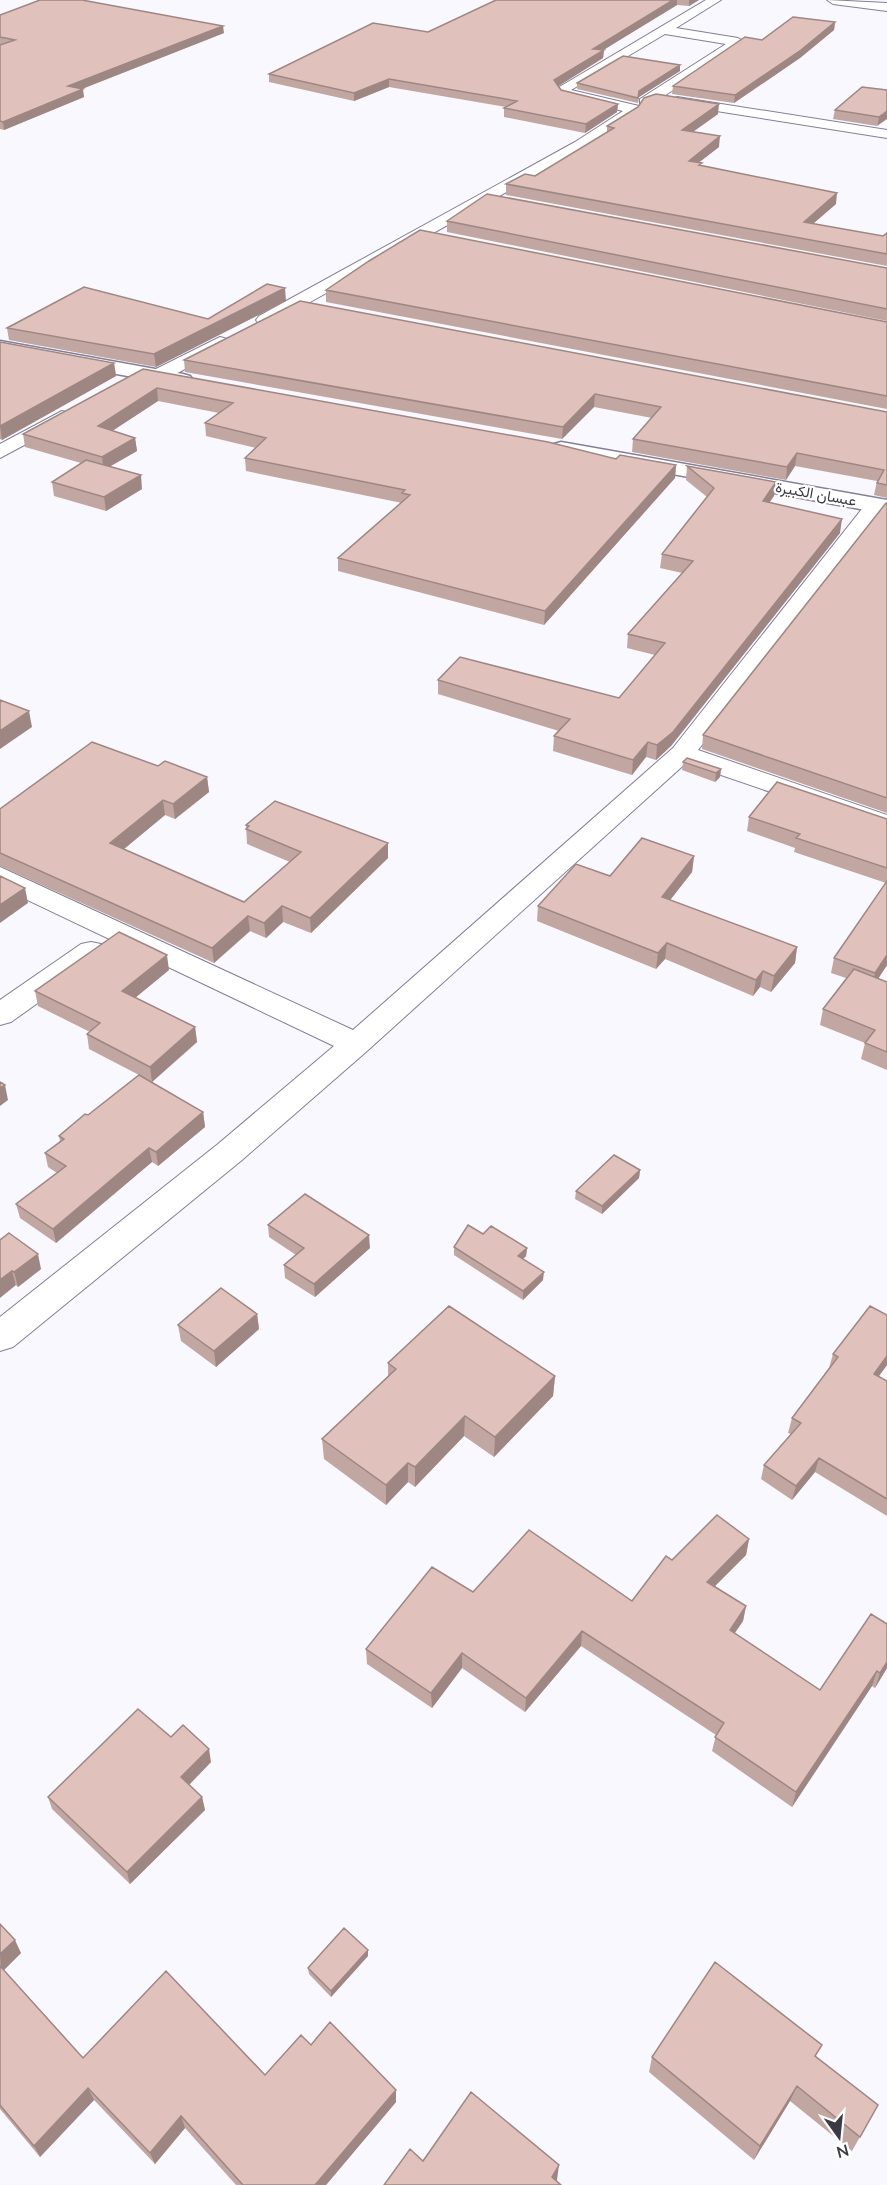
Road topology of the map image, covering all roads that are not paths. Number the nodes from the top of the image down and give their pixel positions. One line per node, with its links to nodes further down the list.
1 (715, 0): 4 (street)
2 (834, 0): 3 (street)
3 (887, 7)
4 (667, 31): 5 (street); 6 (street)
5 (653, 97): 6 (street); 7 (street)
6 (634, 109): 8 (street)
7 (887, 134)
8 (487, 198): 9 (street); 10 (street)
9 (510, 202)
10 (417, 234): 11 (street); 12 (street)
11 (440, 239)
12 (298, 304): 13 (street); 15 (street)
13 (321, 308)
14 (0, 347): 15 (main road)
15 (149, 374): 16 (main road); 17 (street)
16 (204, 384)
17 (111, 390)
18 (81, 407): 20 (street)
19 (547, 446): 21 (main road, عبسان الكبيرة)
20 (0, 452)
21 (882, 506): 22 (street)
22 (682, 753): 23 (street); 27 (street)
23 (887, 824)
24 (0, 876): 25 (street)
25 (119, 932): 26 (street); 27 (street)
26 (0, 1015)
27 (356, 1044): 28 (street)
28 (0, 1337)

